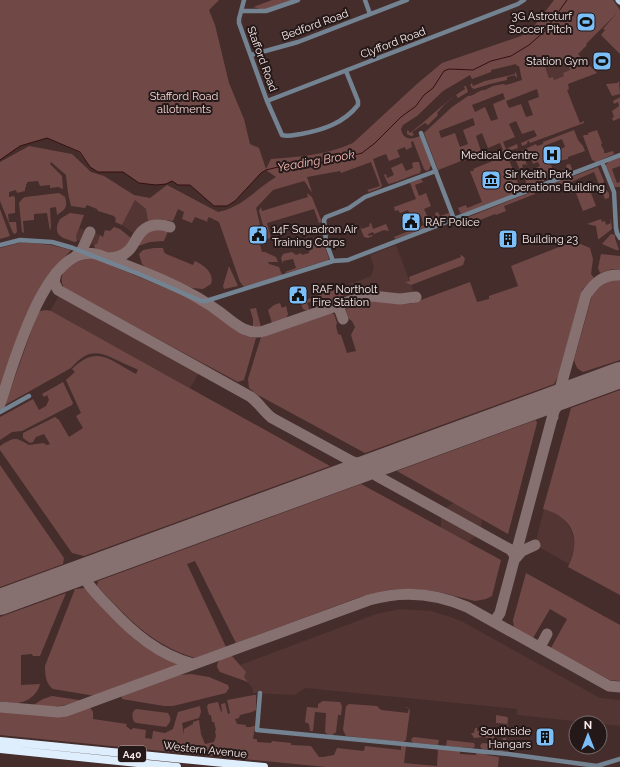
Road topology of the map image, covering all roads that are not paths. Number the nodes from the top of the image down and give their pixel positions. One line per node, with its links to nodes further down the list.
1 (244, 0): 6 (street, Stafford Road)
2 (298, 0): 6 (street)
3 (365, 0): 7 (street)
4 (407, 0): 7 (street, Bedford Road)
5 (524, 0): 9 (street, Clyfford Road)
6 (241, 11): 8 (street, Stafford Road)
7 (370, 14): 8 (street, Bedford Road)
8 (251, 55): 10 (street, Stafford Road)
9 (346, 71): 10 (street, Clyfford Road); 10 (street, Stafford Road)
10 (267, 101)
11 (421, 133): 14 (street)
12 (620, 155): 13 (street)
13 (602, 162): 15 (street); 16 (street)
14 (436, 171): 15 (street); 18 (street)
15 (454, 219): 18 (street)
16 (620, 238)
17 (0, 245): 18 (street)
18 (333, 261)
19 (29, 396): 20 (street)
20 (0, 412)
21 (260, 693): 24 (street)
22 (0, 741): 26 (highway, Western Avenue / A40)
23 (0, 749): 25 (highway, Western Avenue / A40)
24 (620, 759)
25 (177, 767)
26 (264, 767)

